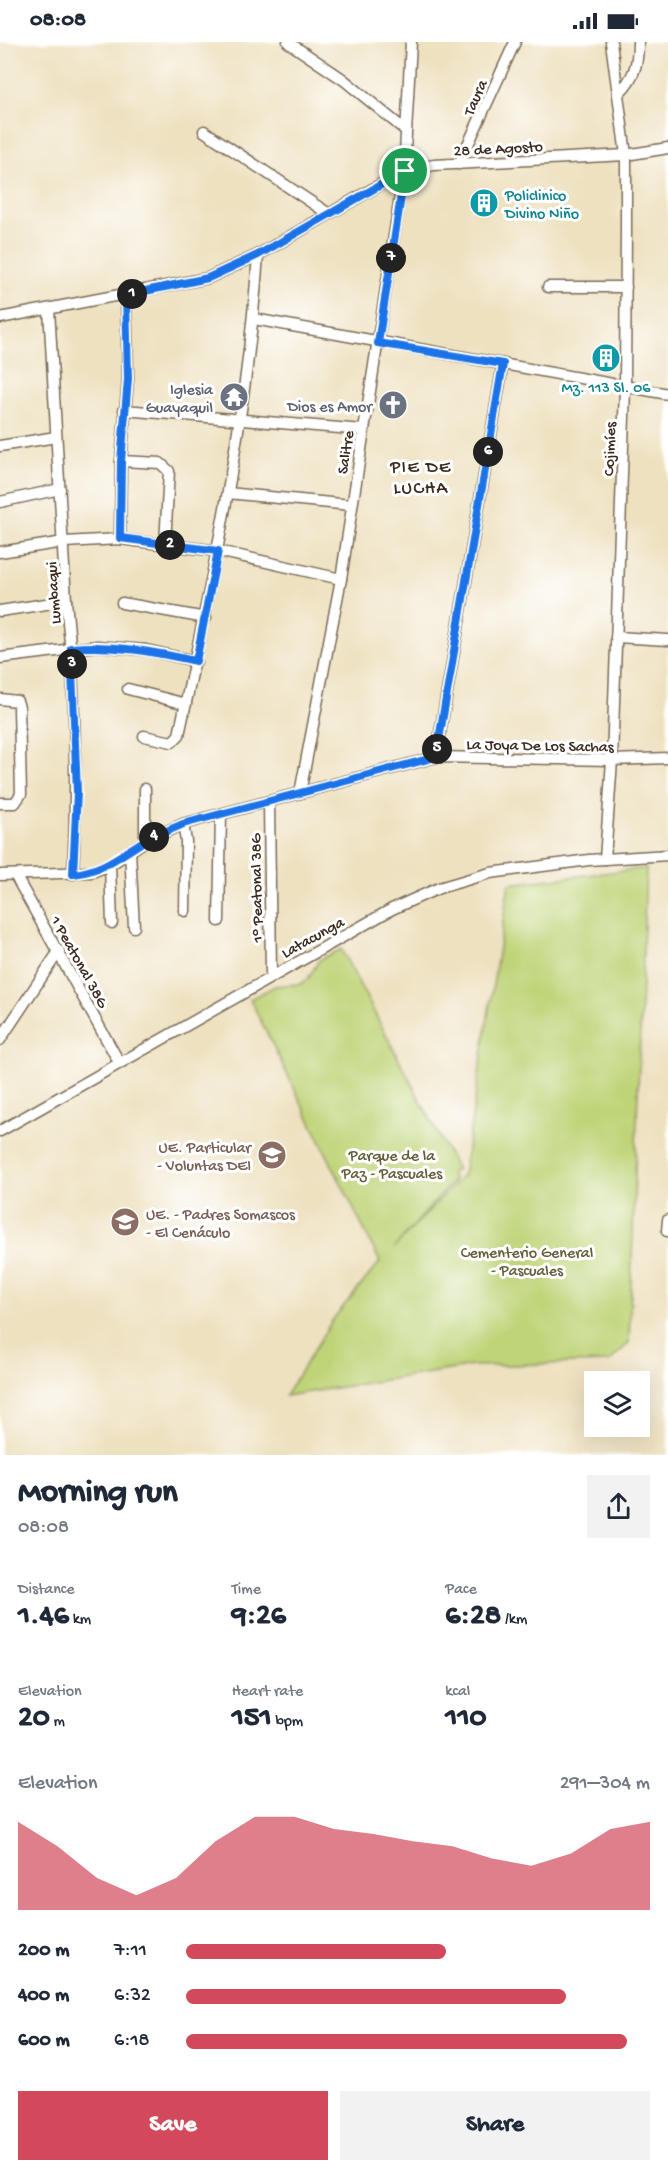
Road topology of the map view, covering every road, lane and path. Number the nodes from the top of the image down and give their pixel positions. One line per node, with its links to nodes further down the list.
1 (288, 42): 7 (street)
2 (411, 42): 7 (street, Salitre)
3 (515, 42): 11 (street, Taura)
4 (611, 42): 6 (street, Cojimíes)
5 (638, 42): 6 (street)
6 (619, 93): 10 (street, Cojimíes)
7 (405, 130): 12 (street, Salitre)
8 (204, 131): 13 (street)
9 (668, 148): 10 (street, 28 de Agosto)
10 (626, 155): 11 (street, 28 de Agosto); 16 (street, Cojimíes)
11 (459, 164): 12 (street, 28 de Agosto)
12 (405, 171): 13 (street, 28 de Agosto); 21 (street, Salitre)
13 (329, 214): 14 (street, 28 de Agosto)
14 (258, 255): 17 (street, 28 de Agosto); 20 (street)
15 (548, 287): 16 (street)
16 (626, 287): 23 (street, Cojimíes)
17 (126, 295): 18 (street, 28 de Agosto); 25 (street)
18 (49, 309): 19 (street, 28 de Agosto); 28 (street, Lumbaqui)
19 (0, 318)
20 (254, 320): 21 (street); 26 (street)
21 (378, 343): 22 (street); 27 (street, Salitre)
22 (503, 364): 23 (street); 54 (street)
23 (625, 388): 24 (street); 45 (street, Cojimíes)
24 (668, 394)
25 (124, 410): 26 (street); 30 (street)
26 (238, 421): 27 (street); 32 (street)
27 (363, 430): 34 (street, Salitre)
28 (57, 436): 29 (street); 31 (street, Lumbaqui)
29 (0, 446)
30 (121, 461): 35 (street); 37 (street)
31 (60, 489): 33 (street); 36 (street, Lumbaqui)
32 (228, 493): 34 (street); 38 (street)
33 (0, 502)
34 (351, 505): 40 (street, Salitre)
35 (120, 538): 36 (street); 37 (street)
36 (64, 542): 39 (street); 41 (street, Lumbaqui)
37 (165, 544): 38 (street)
38 (218, 551): 40 (street); 44 (street)
39 (0, 552)
40 (341, 579): 58 (street, Salitre)
41 (66, 601): 43 (street); 47 (street, Lumbaqui)
42 (122, 603): 44 (street)
43 (0, 611)
44 (206, 618): 49 (street)
45 (616, 637): 46 (street); 56 (street, Cojimíes)
46 (668, 640)
47 (71, 648): 48 (street); 49 (street); 68 (street, Lumbaqui)
48 (0, 658)
49 (196, 661): 52 (street)
50 (128, 689): 52 (street)
51 (0, 699): 60 (street)
52 (186, 704): 53 (street)
53 (144, 736)
54 (436, 757): 56 (street, La Joya De Los Sachas); 58 (street, La Joya De Los Sachas)
55 (668, 758): 56 (street, La Joya De Los Sachas)
56 (612, 760): 66 (street, Cojimíes)
57 (145, 789): 63 (street)
58 (300, 793): 59 (street, La Joya De Los Sachas)
59 (269, 801): 61 (street, La Joya De Los Sachas); 75 (street, 1° Peatonal 38G)
60 (0, 803)
61 (221, 814): 62 (street, La Joya De Los Sachas); 71 (street)
62 (183, 824): 63 (street, La Joya De Los Sachas); 70 (street)
63 (145, 841): 64 (street, La Joya De Los Sachas)
64 (130, 851): 67 (street, La Joya De Los Sachas); 73 (street)
65 (668, 855): 66 (street, Latacunga)
66 (605, 859): 75 (street, Latacunga)
67 (110, 865): 68 (street, La Joya De Los Sachas); 72 (street)
68 (73, 874): 69 (street, La Joya De Los Sachas)
69 (5, 877): 74 (street, 1 Peatonal 38G)
70 (185, 911)
71 (219, 921)
72 (112, 923)
73 (134, 927)
74 (59, 951): 76 (street); 77 (street, 1 Peatonal 38G)
75 (271, 976): 77 (street, Latacunga)
76 (0, 1040)
77 (119, 1062): 78 (street, Latacunga)
78 (0, 1131)

